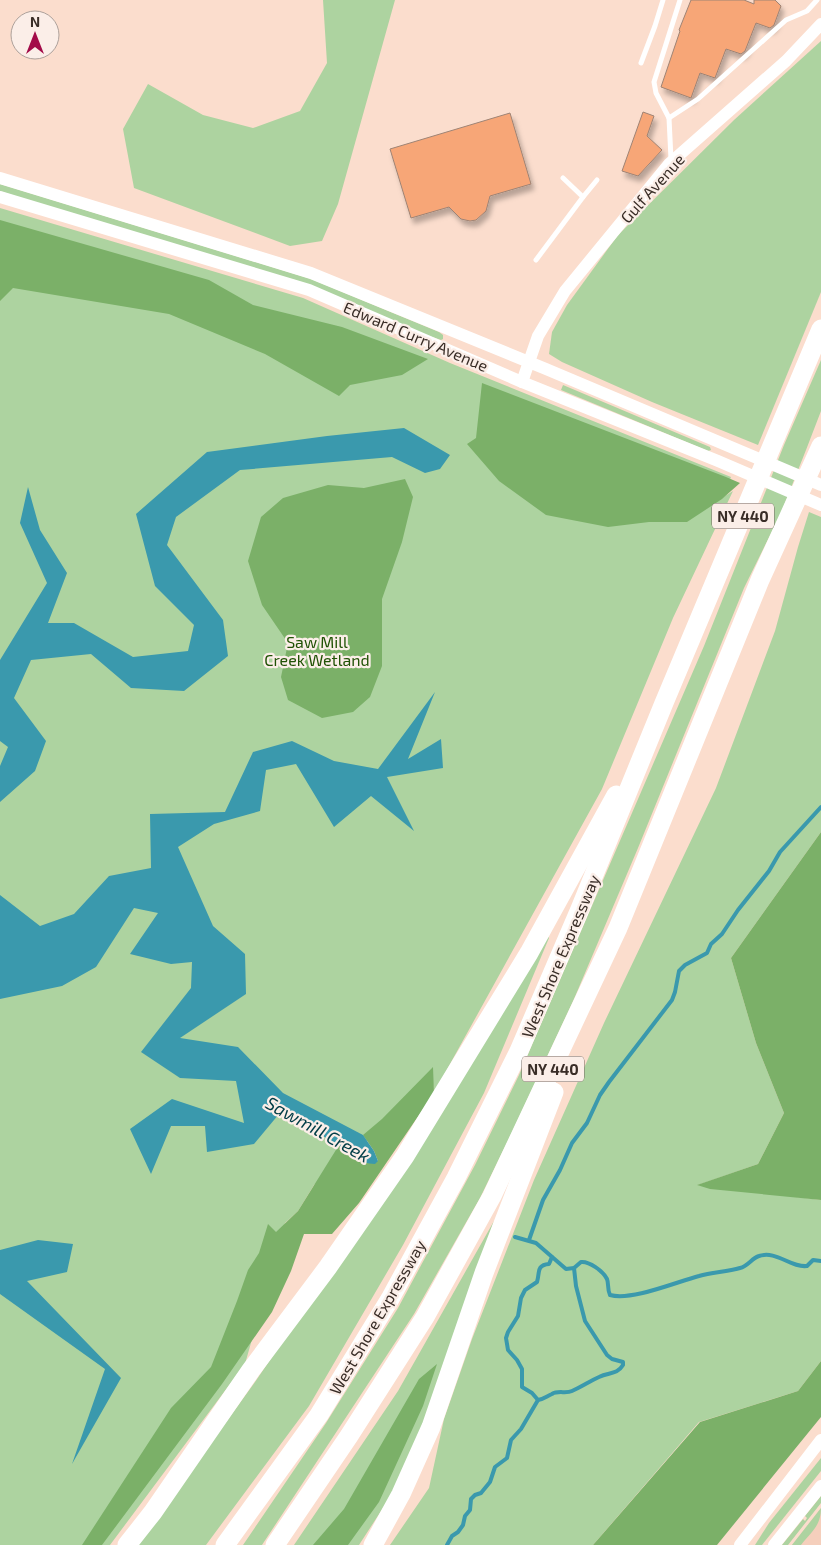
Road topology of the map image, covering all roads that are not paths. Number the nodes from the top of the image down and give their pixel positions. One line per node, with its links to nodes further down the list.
1 (663, 0): 5 (lane)
2 (680, 0): 6 (lane)
3 (817, 0): 6 (lane)
4 (821, 24): 7 (street, Gulf Avenue)
5 (641, 63)
6 (668, 118): 7 (lane)
7 (672, 162): 15 (street, Gulf Avenue)
8 (0, 178): 15 (street, Edward Curry Avenue)
9 (563, 178): 12 (lane)
10 (597, 180): 12 (lane)
11 (0, 197): 16 (street, Edward Curry Avenue)
12 (583, 197): 13 (lane)
13 (536, 260)
14 (821, 329): 20 (highway, West Shore Expressway / NY 440)
15 (528, 362): 16 (street, Gulf Avenue); 18 (street, Edward Curry Avenue)
16 (522, 382): 19 (street, Edward Curry Avenue)
17 (821, 446): 21 (highway, NY 440)
18 (821, 485)
19 (821, 505)
20 (664, 703): 24 (highway); 25 (highway, West Shore Expressway / NY 440)
21 (618, 928): 26 (highway, NY 440); 27 (highway)
22 (821, 1440): 28 (street)
23 (821, 1486): 29 (street)
24 (127, 1545)
25 (225, 1545)
26 (276, 1545)
27 (372, 1545)
28 (740, 1545)
29 (774, 1545)

